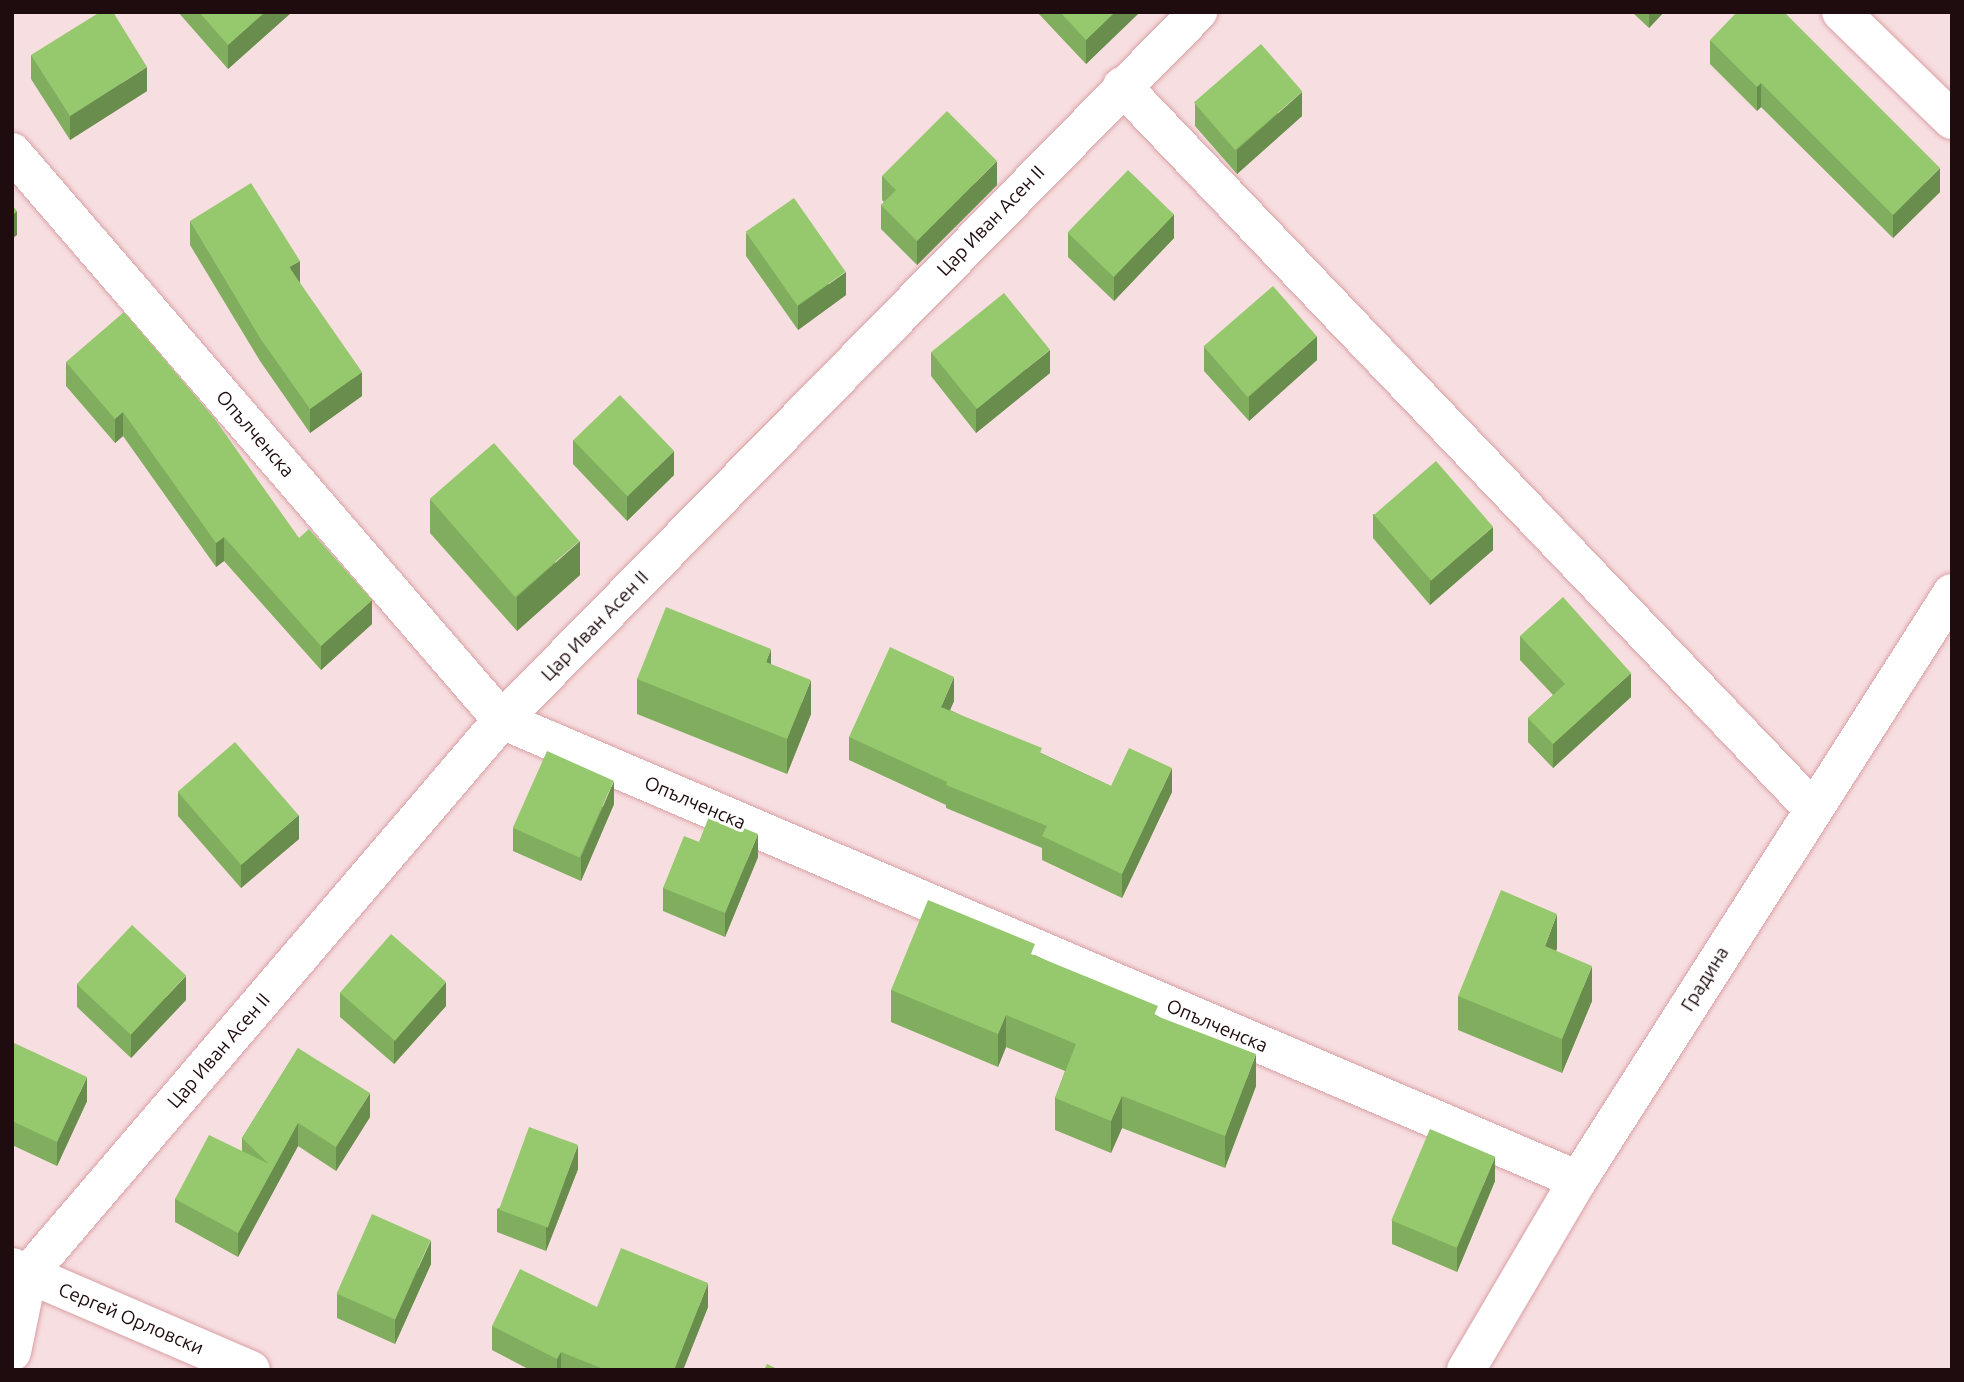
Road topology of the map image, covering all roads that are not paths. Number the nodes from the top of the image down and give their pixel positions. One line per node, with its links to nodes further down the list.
1 (1198, 12): 3 (street, Цар Иван Асен II)
2 (1841, 12): 4 (street)
3 (1122, 86): 7 (street, Цар Иван Асен II); 8 (street)
4 (1952, 120)
5 (12, 152): 7 (street, Опълченска)
6 (1952, 593): 8 (street, Градина)
7 (502, 720): 9 (street, Опълченска); 10 (street, Цар Иван Асен II)
8 (1813, 808): 9 (street, Градина)
9 (1578, 1180): 13 (street, Градина)
10 (20, 1271): 11 (street); 12 (street, Сергей Орловски)
11 (12, 1352)
12 (251, 1370)
13 (1466, 1370)

